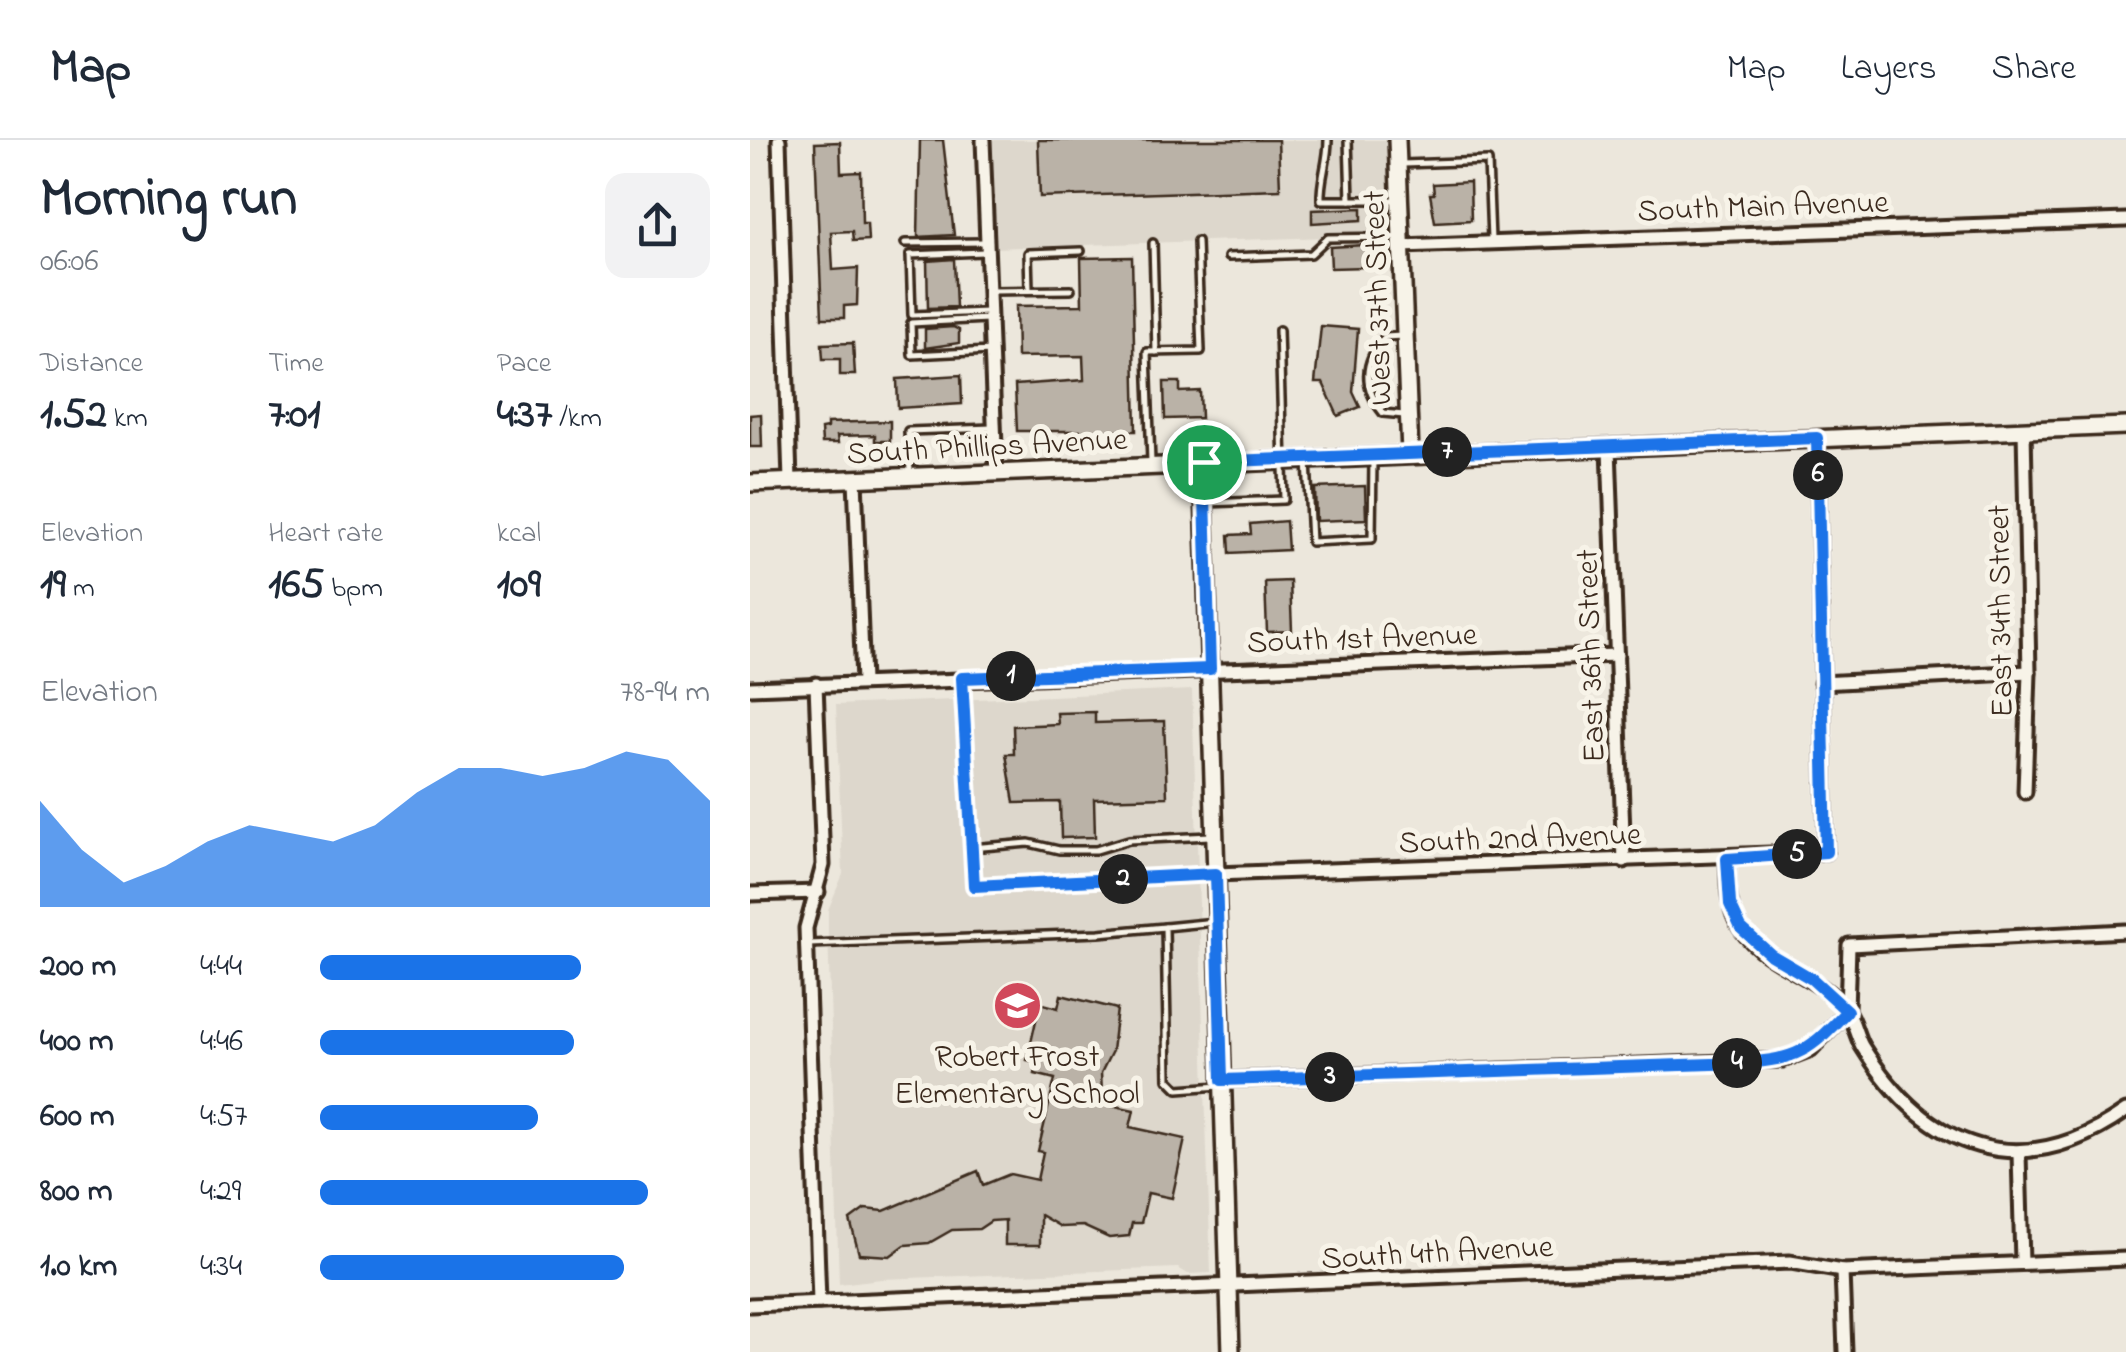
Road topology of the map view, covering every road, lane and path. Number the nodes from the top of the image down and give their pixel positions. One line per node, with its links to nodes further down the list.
1 (779, 140): 41 (street)
2 (984, 140): 15 (street)
3 (1328, 140): 7 (lane)
4 (1348, 140): 7 (lane)
5 (1398, 140): 6 (street, West 37th Street)
6 (1398, 164): 8 (street, West 37th Street); 12 (lane)
7 (1350, 200): 8 (lane)
8 (1400, 200): 10 (street, West 37th Street)
9 (2126, 220): 12 (street, South Main Avenue)
10 (1401, 241): 12 (street, South Main Avenue); 17 (lane); 23 (street, West 37th Street)
11 (1197, 242): 25 (lane)
12 (1491, 242)
13 (905, 243): 15 (lane)
14 (1153, 243): 25 (lane)
15 (988, 247): 20 (street); 21 (lane)
16 (1082, 250): 18 (lane)
17 (1228, 257)
18 (1029, 290): 19 (lane); 20 (lane)
19 (1071, 290)
20 (989, 291): 21 (street)
21 (990, 315): 24 (street); 24 (lane)
22 (1279, 330): 34 (lane)
23 (1405, 336): 26 (street, West 37th Street); 26 (lane)
24 (992, 351): 28 (street)
25 (1156, 352): 37 (lane)
26 (1408, 415): 32 (street, West 37th Street)
27 (2126, 426): 29 (street, South Phillips Avenue)
28 (994, 428): 38 (street); 39 (lane)
29 (2024, 430): 30 (street, South Phillips Avenue); 46 (street, East 34th Street)
30 (1817, 438): 31 (street, South Phillips Avenue); 50 (street)
31 (1609, 448): 32 (street, South Phillips Avenue); 44 (street, East 36th Street)
32 (1410, 453): 33 (street, South Phillips Avenue)
33 (1372, 455): 35 (street, South Phillips Avenue); 35 (lane)
34 (1284, 458): 35 (street, South Phillips Avenue); 36 (street, South Phillips Avenue); 43 (lane)
35 (1306, 458)
36 (1204, 462): 37 (street, South Phillips Avenue); 43 (street)
37 (1151, 464): 38 (street, South Phillips Avenue)
38 (996, 472): 39 (street, South Phillips Avenue)
39 (910, 476): 40 (street, South Phillips Avenue)
40 (856, 479): 41 (street, South Phillips Avenue); 48 (street)
41 (790, 482): 42 (street, South Phillips Avenue)
42 (750, 483)
43 (1205, 503): 45 (street)
44 (1617, 656): 45 (street, South 1st Avenue); 56 (street, East 36th Street)
45 (1210, 669): 47 (street, South 1st Avenue); 53 (street)
46 (2029, 672): 50 (street); 52 (street, East 34th Street)
47 (962, 678): 48 (street, South 1st Avenue); 54 (lane)
48 (863, 682): 49 (street, South 1st Avenue)
49 (816, 684): 51 (street, South 1st Avenue); 58 (street)
50 (1821, 684): 55 (street, South 2nd Avenue)
51 (750, 688)
52 (2025, 792)
53 (1215, 836): 54 (lane); 57 (street)
54 (971, 848): 57 (lane)
55 (1727, 859): 56 (street, South 2nd Avenue); 64 (street)
56 (1624, 861): 57 (street, South 2nd Avenue)
57 (1216, 874): 60 (street)
58 (818, 892): 59 (street); 63 (street)
59 (750, 894)
60 (1218, 922): 61 (lane); 65 (street)
61 (1164, 926): 63 (lane); 65 (lane)
62 (2126, 932): 64 (street)
63 (806, 944): 72 (street)
64 (1847, 1011): 65 (street); 67 (street)
65 (1222, 1083): 71 (street)
66 (2126, 1111): 67 (street)
67 (2019, 1154): 69 (street)
68 (2126, 1259): 69 (street, South 4th Avenue)
69 (2022, 1262): 70 (street, South 4th Avenue)
70 (1842, 1271): 71 (street, South 4th Avenue); 75 (street)
71 (1229, 1289): 72 (street, South 4th Avenue); 74 (street)
72 (819, 1302): 73 (street, South 4th Avenue)
73 (750, 1305)
74 (1231, 1352)
75 (1845, 1352)

